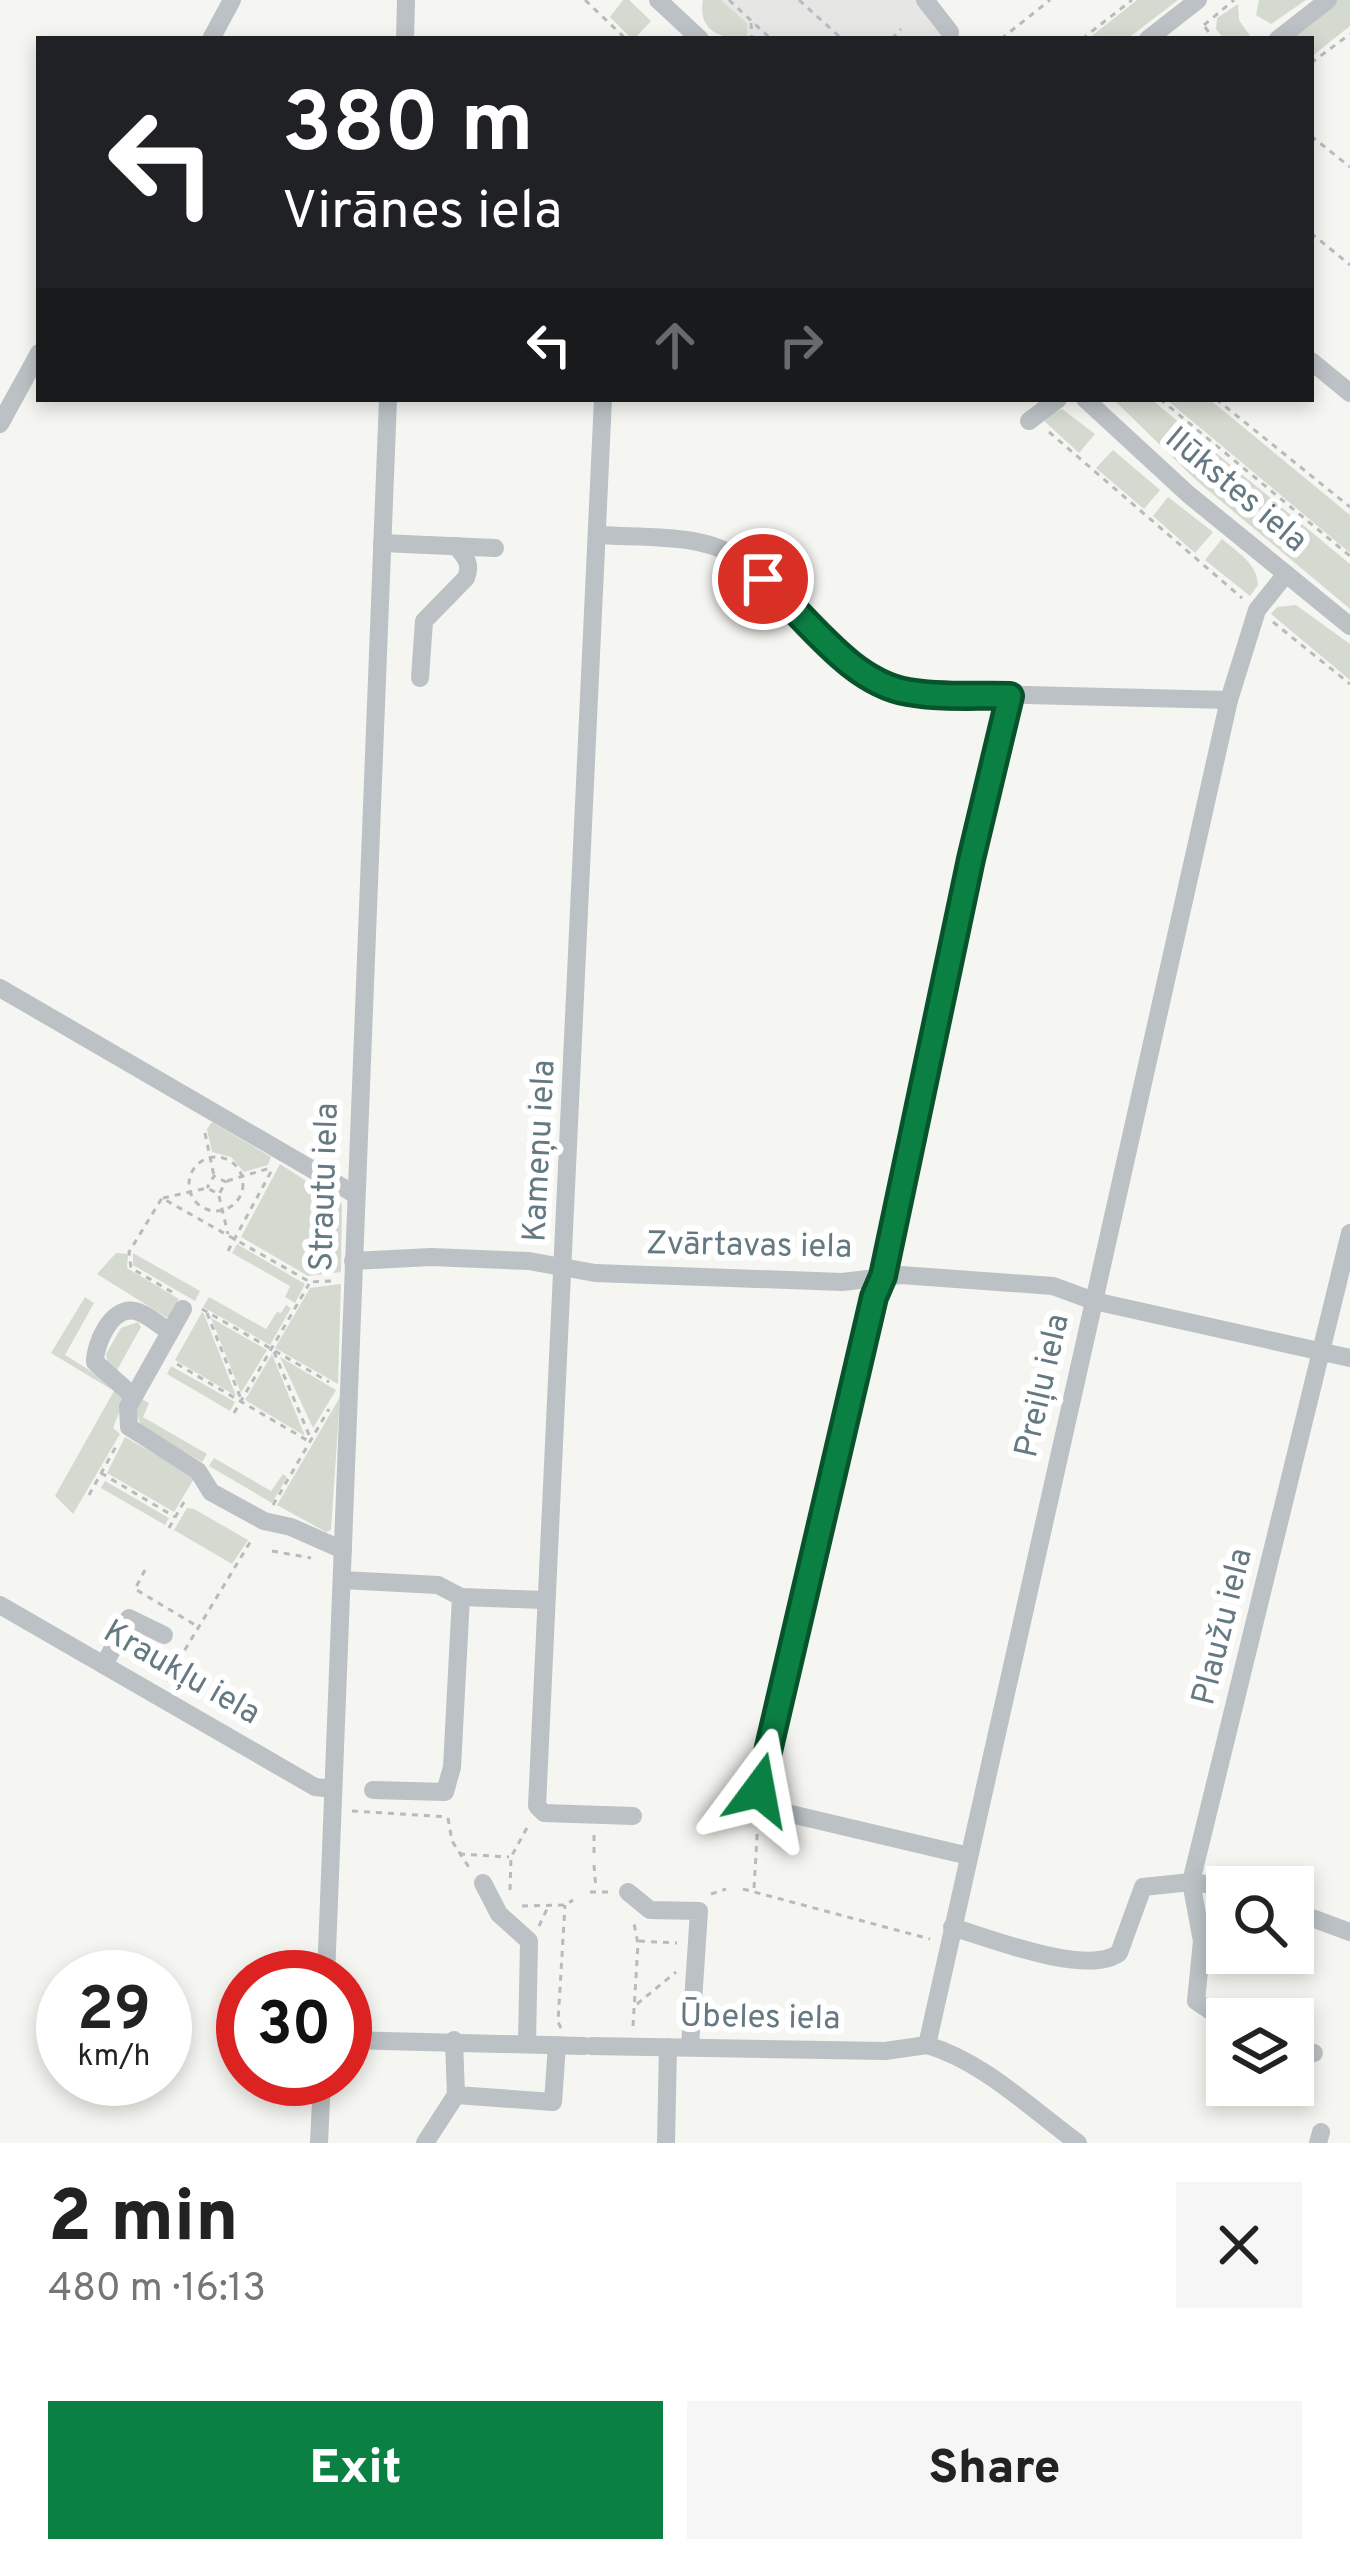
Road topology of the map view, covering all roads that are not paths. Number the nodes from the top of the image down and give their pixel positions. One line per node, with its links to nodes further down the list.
1 (232, 0): 10 (street)
2 (406, 0): 11 (street)
3 (658, 0): 8 (street)
4 (689, 0): 8 (street)
5 (925, 0): 9 (street)
6 (1328, 0): 14 (street)
7 (1197, 8): 13 (street)
8 (675, 16): 12 (street)
9 (950, 32)
10 (213, 36)
11 (405, 36)
12 (697, 36)
13 (1153, 36)
14 (1281, 36)
15 (36, 358): 24 (street)
16 (1314, 364): 18 (street)
17 (1350, 366): 18 (street)
18 (1343, 388)
19 (388, 402): 26 (street, Strautu iela)
20 (603, 402): 25 (street, Kameņu iela)
21 (1054, 402): 23 (street)
22 (1088, 402): 29 (street, Ilūkstes iela)
23 (1031, 420)
24 (0, 424)
25 (599, 535): 32 (street); 37 (street, Kameņu iela)
26 (382, 543): 27 (street); 35 (street, Strautu iela)
27 (456, 546): 28 (street); 31 (street)
28 (495, 548)
29 (1286, 574): 30 (street, Ilūkstes iela); 33 (street, Preiļu iela)
30 (1350, 626)
31 (421, 678)
32 (1010, 696): 33 (street); 39 (street)
33 (1228, 700): 40 (street, Preiļu iela)
34 (0, 988): 35 (street)
35 (356, 1195): 38 (street, Strautu iela)
36 (1350, 1233): 43 (street, Plaužu iela)
37 (566, 1265): 38 (street, Zvārtavas iela); 39 (street, Zvārtavas iela); 48 (street, Kameņu iela)
38 (353, 1270): 46 (street, Strautu iela)
39 (883, 1276): 40 (street, Zvārtavas iela); 55 (street)
40 (1094, 1300): 43 (street, Zvārtavas iela); 55 (street, Preiļu iela)
41 (182, 1304): 42 (street)
42 (170, 1332): 45 (street); 45 (street)
43 (1324, 1352): 44 (street, Zvārtavas iela); 56 (street, Plaužu iela)
44 (1350, 1358)
45 (133, 1396): 46 (street)
46 (342, 1565): 47 (street); 52 (street, Strautu iela)
47 (461, 1597): 48 (street); 53 (street)
48 (544, 1600): 54 (street, Kameņu iela)
49 (0, 1606): 51 (street, Kraukļu iela)
50 (164, 1636): 51 (street)
51 (104, 1664): 52 (street, Kraukļu iela)
52 (333, 1789): 63 (street, Strautu iela)
53 (373, 1790)
54 (633, 1816)
55 (968, 1856): 62 (street, Preiļu iela)
56 (1191, 1882): 58 (street); 62 (street); 64 (street, Plaužu iela)
57 (483, 1883): 68 (street)
58 (1206, 1884)
59 (628, 1892): 71 (street)
60 (1314, 1919): 61 (street)
61 (1350, 1932)
62 (950, 1935): 69 (street, Preiļu iela)
63 (327, 1950)
64 (1206, 2008)
65 (372, 2040): 66 (street, Ūbeles iela)
66 (454, 2040): 68 (street, Ūbeles iela); 72 (street)
67 (575, 2042): 68 (street, Ūbeles iela); 70 (street, Ūbeles iela); 72 (street)
68 (527, 2044)
69 (927, 2045): 71 (street, Ūbeles iela); 77 (street)
70 (668, 2047): 71 (street, Ūbeles iela); 76 (street)
71 (690, 2047)
72 (456, 2095): 75 (street)
73 (321, 2106): 74 (street)
74 (319, 2143)
75 (425, 2143)
76 (666, 2143)
77 (1078, 2143)

